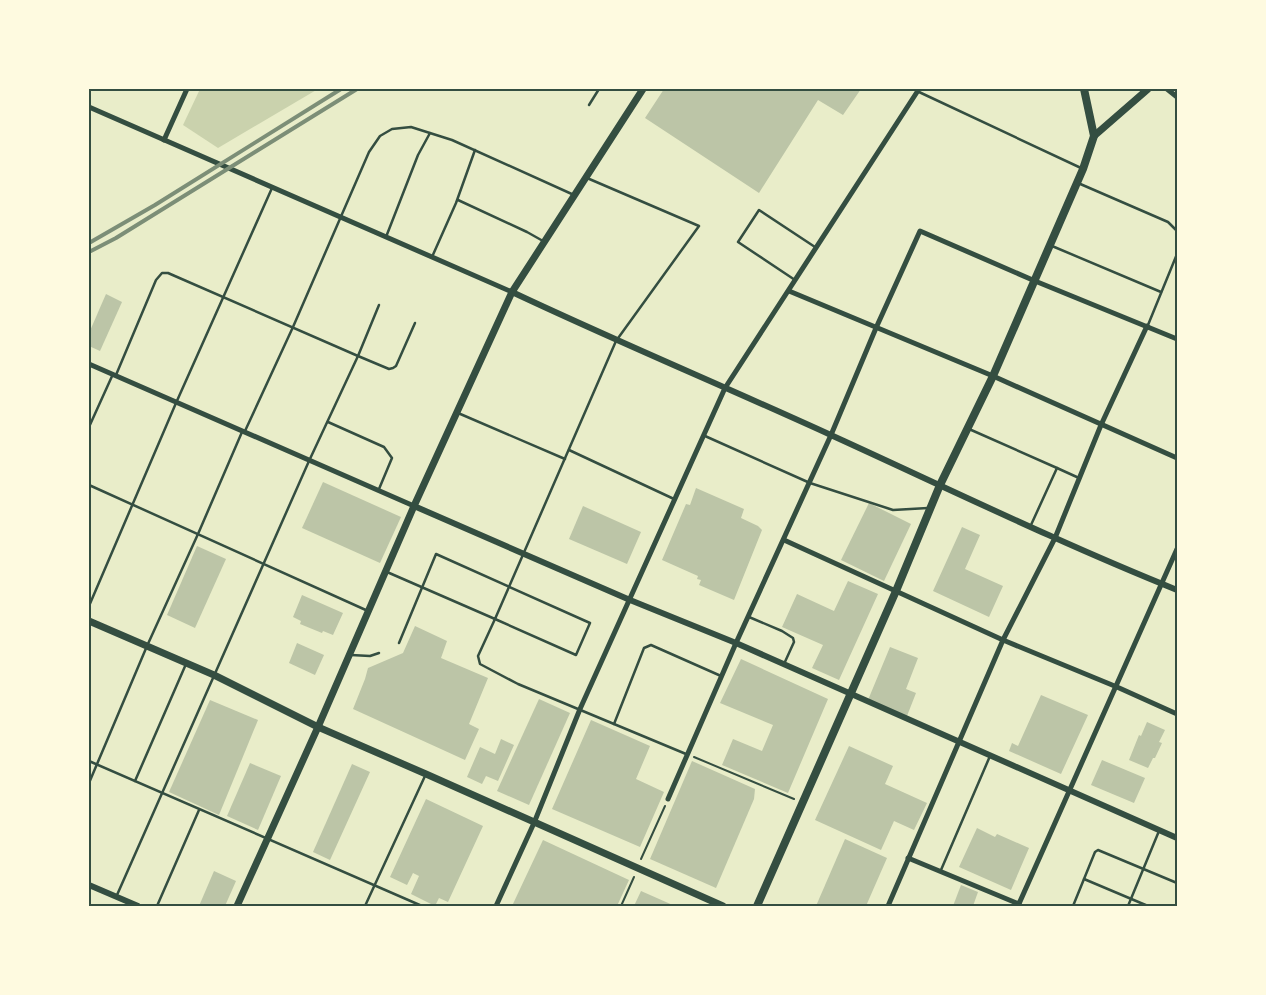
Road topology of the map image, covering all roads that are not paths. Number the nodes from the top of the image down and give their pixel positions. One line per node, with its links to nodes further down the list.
1 (187, 89): 13 (street)
2 (599, 89): 9 (lane)
3 (643, 89): 16 (main road)
4 (1084, 89): 12 (main road)
5 (1148, 89): 12 (main road)
6 (1167, 89): 8 (street)
7 (918, 90): 15 (lane); 26 (street)
8 (1177, 97)
9 (589, 105)
10 (89, 106): 13 (street)
11 (430, 133): 14 (lane); 21 (lane); 23 (lane)
12 (1094, 136): 15 (main road)
13 (164, 140): 18 (street)
14 (475, 150): 19 (lane); 20 (lane)
15 (1082, 169): 17 (main road)
16 (586, 178): 19 (main road); 41 (lane)
17 (1076, 182): 22 (lane); 25 (main road)
18 (272, 188): 21 (street); 34 (lane)
19 (575, 195): 24 (main road)
20 (458, 200): 24 (lane); 28 (lane)
21 (341, 217): 23 (street); 38 (lane)
22 (1177, 231)
23 (386, 237): 28 (street)
24 (544, 242): 32 (main road)
25 (1050, 245): 30 (main road); 33 (lane)
26 (816, 248): 29 (street); 29 (lane)
27 (1177, 254): 33 (lane)
28 (432, 257): 32 (street)
29 (796, 281): 31 (street)
30 (1035, 281): 37 (street); 39 (street); 45 (main road)
31 (789, 291): 39 (street); 46 (street)
32 (512, 292): 41 (street); 48 (main road)
33 (1161, 292): 37 (lane)
34 (224, 297): 38 (lane); 44 (lane); 47 (lane)
35 (379, 304): 42 (lane)
36 (415, 323): 42 (lane)
37 (1148, 326): 40 (street); 50 (street)
38 (293, 327): 42 (lane); 53 (lane)
39 (876, 328): 45 (street); 54 (street)
40 (1177, 339)
41 (616, 341): 46 (street); 56 (lane)
42 (358, 356): 49 (lane)
43 (89, 364): 44 (street)
44 (114, 375): 47 (street); 51 (lane)
45 (993, 376): 50 (street); 52 (main road)
46 (725, 388): 54 (street); 55 (street)
47 (176, 402): 53 (street); 67 (lane)
48 (457, 413): 58 (lane); 68 (main road)
49 (327, 421): 59 (lane); 65 (lane)
50 (1101, 425): 57 (street); 61 (street)
51 (89, 427)
52 (968, 428): 60 (lane); 64 (main road)
53 (243, 432): 59 (street); 71 (lane)
54 (831, 435): 62 (street); 64 (street)
55 (704, 436): 62 (lane); 66 (street)
56 (569, 450): 58 (lane); 66 (lane)
57 (1177, 458)
58 (565, 459): 75 (lane)
59 (309, 460): 65 (street); 76 (lane)
60 (1057, 468): 61 (lane); 70 (lane)
61 (1079, 478): 72 (street)
62 (810, 483): 69 (lane); 73 (street)
63 (89, 485): 67 (lane)
64 (940, 485): 69 (main road); 70 (street)
65 (378, 490): 68 (street)
66 (674, 499): 83 (street)
67 (132, 504): 71 (lane); 84 (lane)
68 (414, 506): 75 (street); 77 (main road)
69 (930, 508): 82 (main road)
70 (1031, 527): 72 (street)
71 (198, 534): 76 (lane); 92 (lane)
72 (1055, 538): 78 (street); 89 (street)
73 (784, 540): 82 (street); 86 (street)
74 (1177, 549): 78 (street)
75 (524, 554): 79 (lane); 83 (street)
76 (264, 563): 85 (lane); 97 (lane)
77 (386, 571): 80 (lane); 85 (main road)
78 (1162, 584): 81 (street); 99 (street)
79 (510, 586): 80 (lane); 87 (lane); 87 (lane)
80 (422, 587): 87 (lane); 90 (lane)
81 (1177, 590)
82 (896, 591): 89 (street); 100 (main road)
83 (630, 600): 91 (street); 101 (street)
84 (89, 606)
85 (369, 612): 94 (main road)
86 (748, 617): 91 (street); 96 (lane)
87 (495, 619): 101 (lane)
88 (89, 621): 92 (main road)
89 (1003, 640): 99 (street); 105 (street)
90 (399, 643)
91 (736, 643): 96 (street); 98 (street)
92 (147, 646): 95 (main road); 109 (lane)
93 (379, 653): 94 (lane)
94 (350, 655): 104 (main road)
95 (186, 664): 97 (main road); 111 (lane)
96 (784, 664): 100 (street)
97 (214, 676): 104 (main road); 114 (lane)
98 (721, 676): 103 (lane); 106 (street)
99 (1117, 686): 102 (street); 113 (street)
100 (850, 694): 105 (street); 138 (main road)
101 (580, 709): 103 (lane); 117 (street)
102 (1177, 714)
103 (614, 724): 106 (lane)
104 (318, 727): 110 (main road); 120 (main road)
105 (959, 741): 107 (street); 121 (street)
106 (688, 754): 115 (street)
107 (991, 754): 113 (street); 123 (lane)
108 (89, 761): 109 (lane)
109 (97, 765): 111 (lane); 112 (lane)
110 (426, 774): 117 (main road); 127 (lane)
111 (134, 781): 114 (lane)
112 (89, 783)
113 (1070, 789): 118 (street); 130 (street)
114 (162, 793): 116 (lane); 128 (lane)
115 (668, 799)
116 (199, 810): 120 (lane); 132 (lane)
117 (534, 823): 136 (street); 137 (main road)
118 (1160, 830): 119 (street); 122 (lane)
119 (1177, 836)
120 (267, 839): 127 (lane); 133 (main road)
121 (908, 858): 123 (street); 139 (street)
122 (1144, 869): 124 (lane); 125 (lane); 129 (lane)
123 (941, 872): 130 (street)
124 (1084, 879): 129 (lane); 140 (lane)
125 (1177, 883)
126 (89, 885): 128 (street)
127 (375, 886): 134 (lane); 135 (lane)
128 (117, 897): 131 (street)
129 (1131, 899): 141 (lane); 142 (lane)
130 (1018, 905)
131 (135, 906)
132 (157, 906)
133 (237, 906)
134 (365, 906)
135 (422, 906)
136 (496, 906)
137 (723, 906)
138 (758, 906)
139 (888, 906)
140 (1073, 906)
141 (1128, 906)
142 (1148, 906)

